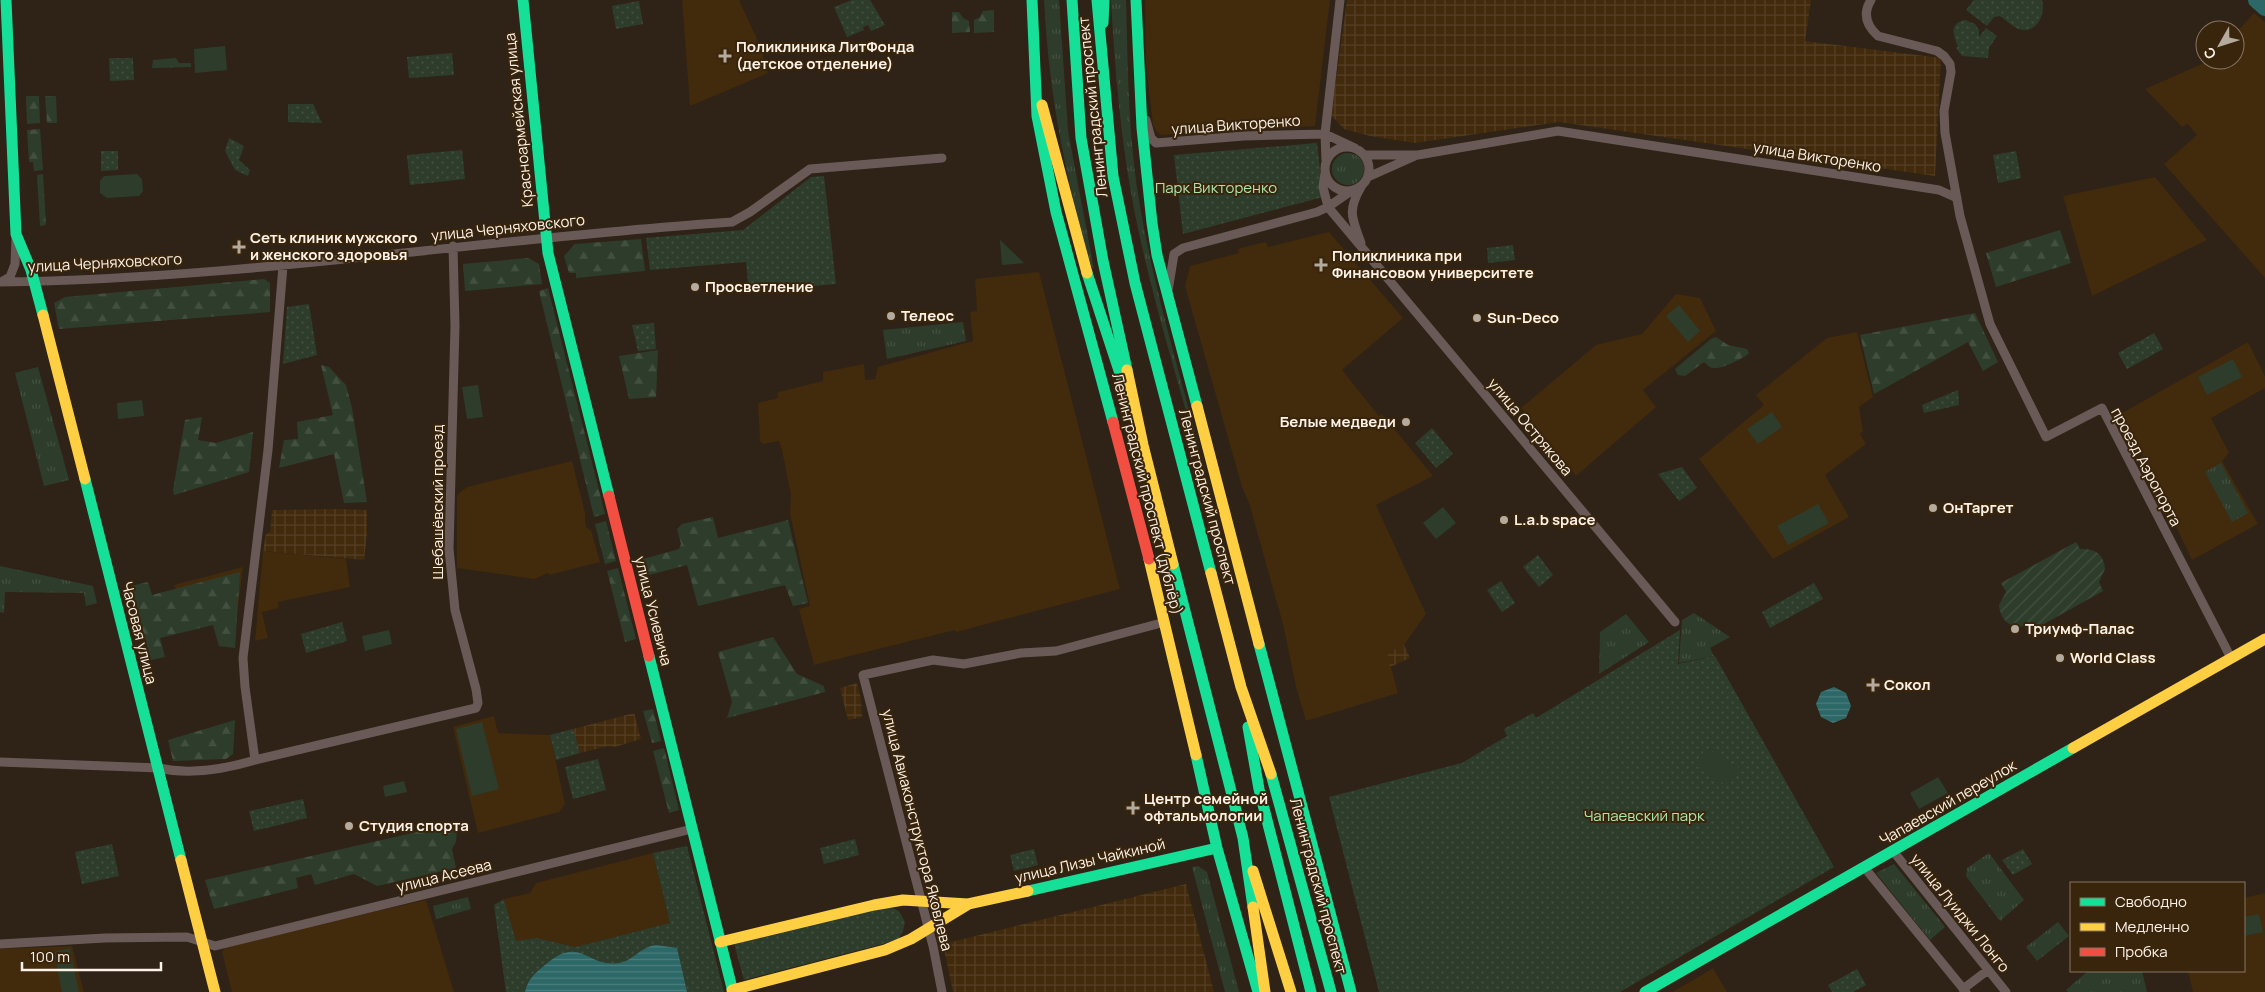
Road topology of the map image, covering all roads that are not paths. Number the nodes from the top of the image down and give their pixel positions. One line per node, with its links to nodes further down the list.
1 (6, 0): 11 (main road, Часовая улица)
2 (522, 0): 27 (main road, Красноармейская улица)
3 (1032, 0): 13 (main road, Ленинградский проспект (дублёр))
4 (1072, 0): 34 (main road, Ленинградский проспект)
5 (1097, 0): 10 (main road, Ленинградский проспект)
6 (1104, 0): 10 (main road)
7 (1136, 0): 12 (main road)
8 (1340, 0): 14 (street)
9 (1871, 0): 24 (street)
10 (1102, 47): 39 (main road, Ленинградский проспект)
11 (4, 64): 26 (main road, Часовая улица)
12 (1139, 76): 14 (street, улица Викторенко); 33 (main road)
13 (1036, 84): 34 (main road); 35 (main road, Ленинградский проспект (дублёр))
14 (1325, 134): 15 (street, улица Викторенко); 19 (street)
15 (1355, 148): 16 (street); 19 (street)
16 (1364, 155): 17 (street, улица Викторенко); 21 (street)
17 (1418, 155): 21 (street, улица Викторенко); 24 (street, улица Викторенко)
18 (942, 158): 27 (street, улица Черняховского)
19 (1326, 162): 20 (street)
20 (1325, 173): 23 (street); 25 (street)
21 (1368, 177): 22 (street)
22 (1361, 186): 23 (street); 29 (street, улица Острякова)
23 (1351, 191): 25 (street)
24 (1957, 198): 38 (street, проезд Аэропорта)
25 (1328, 207): 29 (street, улица Острякова); 33 (street)
26 (16, 234): 31 (main road, Часовая улица); 32 (street)
27 (546, 237): 28 (street, улица Черняховского); 43 (main road, улица Усиевича)
28 (454, 246): 30 (street, улица Черняховского); 40 (street, Шебашёвский проезд)
29 (1364, 250): 36 (street, улица Острякова)
30 (283, 266): 31 (street, улица Черняховского); 40 (street)
31 (34, 281): 32 (street, улица Черняховского); 42 (main road, Часовая улица)
32 (1, 282)
33 (1167, 293): 64 (main road)
34 (1143, 445): 44 (main road, Ленинградский проспект)
35 (1165, 622): 45 (main road, Ленинградский проспект (дублёр)); 48 (street, улица Авиаконструктора Яковлева)
36 (1674, 622)
37 (2265, 639): 38 (main road, Чапаевский переулок)
38 (2231, 658): 46 (main road, Чапаевский переулок)
39 (1240, 687): 62 (main road); 63 (main road, Ленинградский проспект)
40 (255, 760): 42 (street, Шебашёвский проезд)
41 (0, 762): 42 (street, Шебашёвский проезд)
42 (159, 768): 51 (main road, Часовая улица)
43 (692, 829): 51 (street, улица Асеева); 52 (main road, улица Усиевича)
44 (1243, 838): 60 (main road, Ленинградский проспект); 61 (main road)
45 (1217, 848): 49 (main road, улица Лизы Чайкиной); 59 (main road, Ленинградский проспект (дублёр))
46 (1892, 851): 47 (main road, Чапаевский переулок); 54 (street, улица Луиджи Лонго)
47 (1864, 868): 56 (street); 65 (main road, Чапаевский переулок)
48 (921, 902): 49 (main road, улица Лизы Чайкиной); 50 (street, улица Авиаконструктора Яковлева); 52 (main road, улица Лизы Чайкиной)
49 (968, 904): 50 (main road, улица Лизы Чайкиной)
50 (929, 929): 55 (main road, улица Лизы Чайкиной); 58 (street, улица Авиаконструктора Яковлева)
51 (203, 941): 53 (street, улица Асеева); 57 (main road, Часовая улица)
52 (720, 942): 55 (main road, улица Усиевича)
53 (0, 944)
54 (1988, 970): 56 (street); 66 (street, улица Луиджи Лонго)
55 (732, 991)
56 (1964, 991)
57 (216, 992)
58 (942, 992)
59 (1258, 992)
60 (1265, 992)
61 (1291, 992)
62 (1311, 992)
63 (1331, 992)
64 (1351, 992)
65 (1645, 992)
66 (2006, 992)

